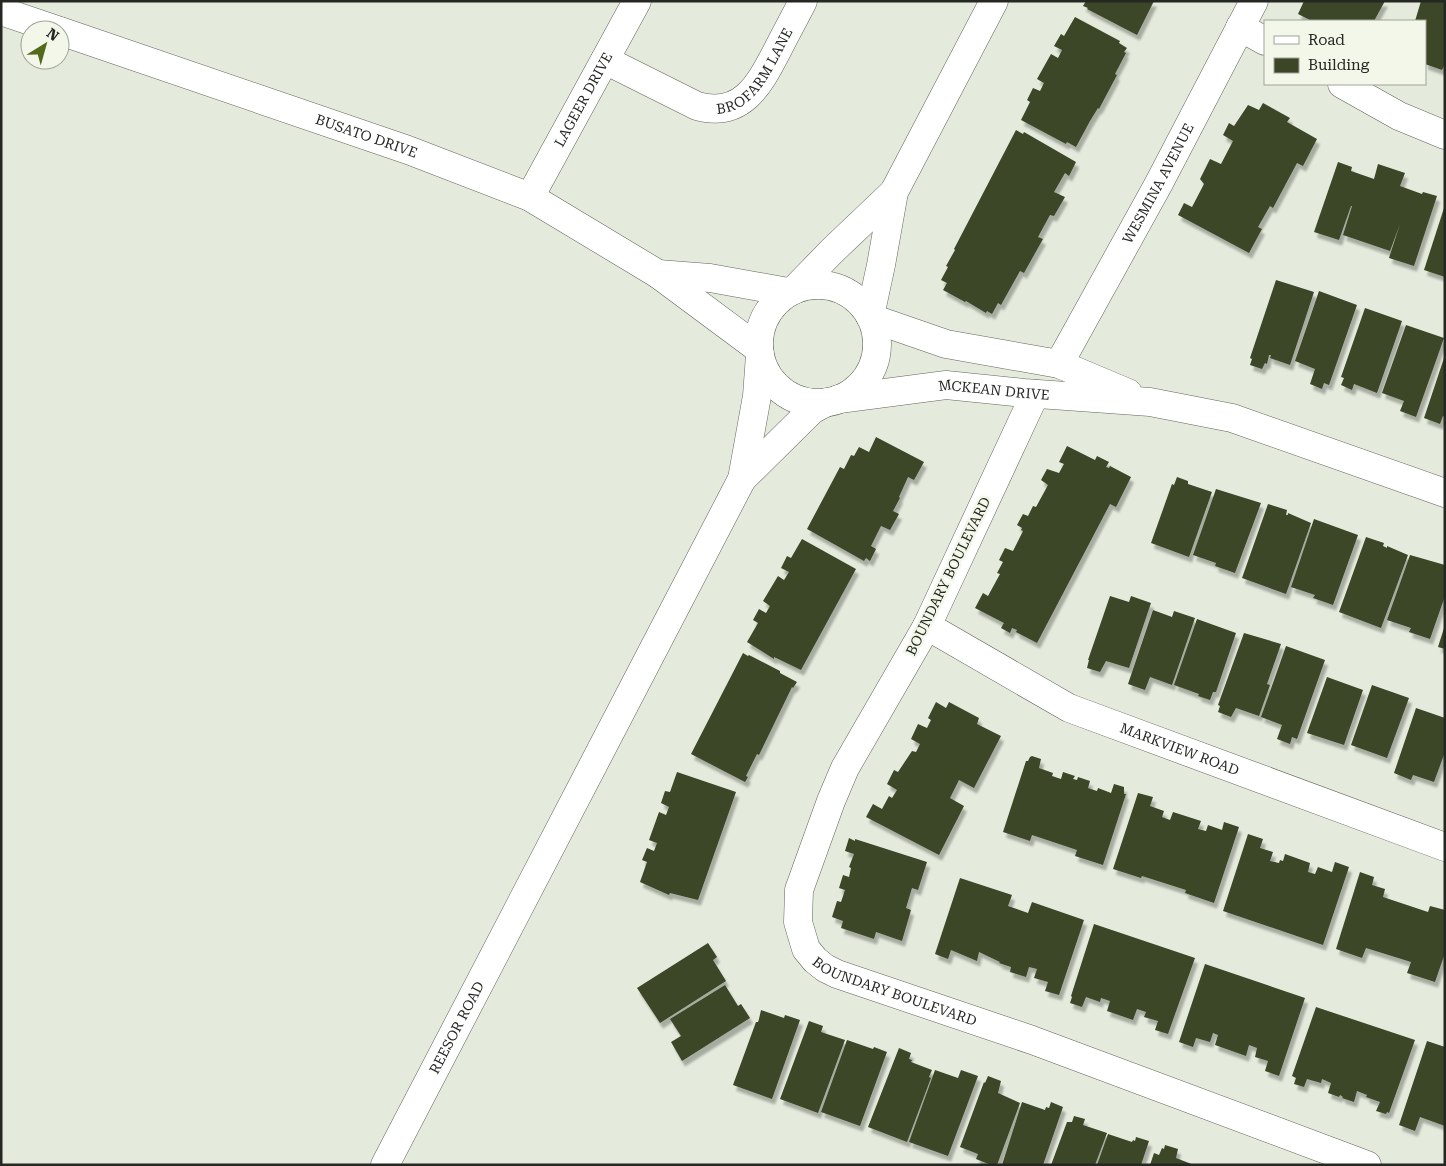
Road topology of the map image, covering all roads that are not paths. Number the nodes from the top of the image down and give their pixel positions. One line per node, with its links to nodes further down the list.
1 (637, 1): 10 (street, LAGEER DRIVE)
2 (803, 1): 10 (street, BROFARM LANE)
3 (994, 1): 13 (street)
4 (1254, 1): 7 (street, WESMINA AVENUE)
5 (1, 11): 6 (street, BUSATO DRIVE)
6 (28, 20)
7 (1240, 27): 9 (street); 19 (street, WESMINA AVENUE)
8 (70, 34): 14 (street, BUSATO DRIVE)
9 (1264, 40)
10 (605, 60): 14 (street, LAGEER DRIVE)
11 (1344, 85): 12 (street)
12 (1445, 135)
13 (894, 192): 16 (street); 17 (street)
14 (530, 198): 15 (street, BUSATO DRIVE)
15 (658, 274): 16 (street, BUSATO DRIVE); 18 (street, BUSATO DRIVE)
16 (791, 291): 17 (street); 18 (street)
17 (871, 317): 19 (street, MCKEAN DRIVE); 21 (street)
18 (760, 352): 21 (street); 23 (street)
19 (1059, 364): 22 (street, MCKEAN DRIVE)
20 (1035, 394): 21 (street, MCKEAN DRIVE); 22 (street, MCKEAN DRIVE); 25 (street, BOUNDARY BOULEVARD)
21 (833, 400): 23 (street)
22 (1150, 402): 24 (street, MCKEAN DRIVE)
23 (742, 479): 27 (street, REESOR ROAD)
24 (1445, 493)
25 (927, 626): 26 (street, MARKVIEW ROAD); 28 (street, BOUNDARY BOULEVARD)
26 (1445, 846)
27 (385, 1165)
28 (1367, 1165)

